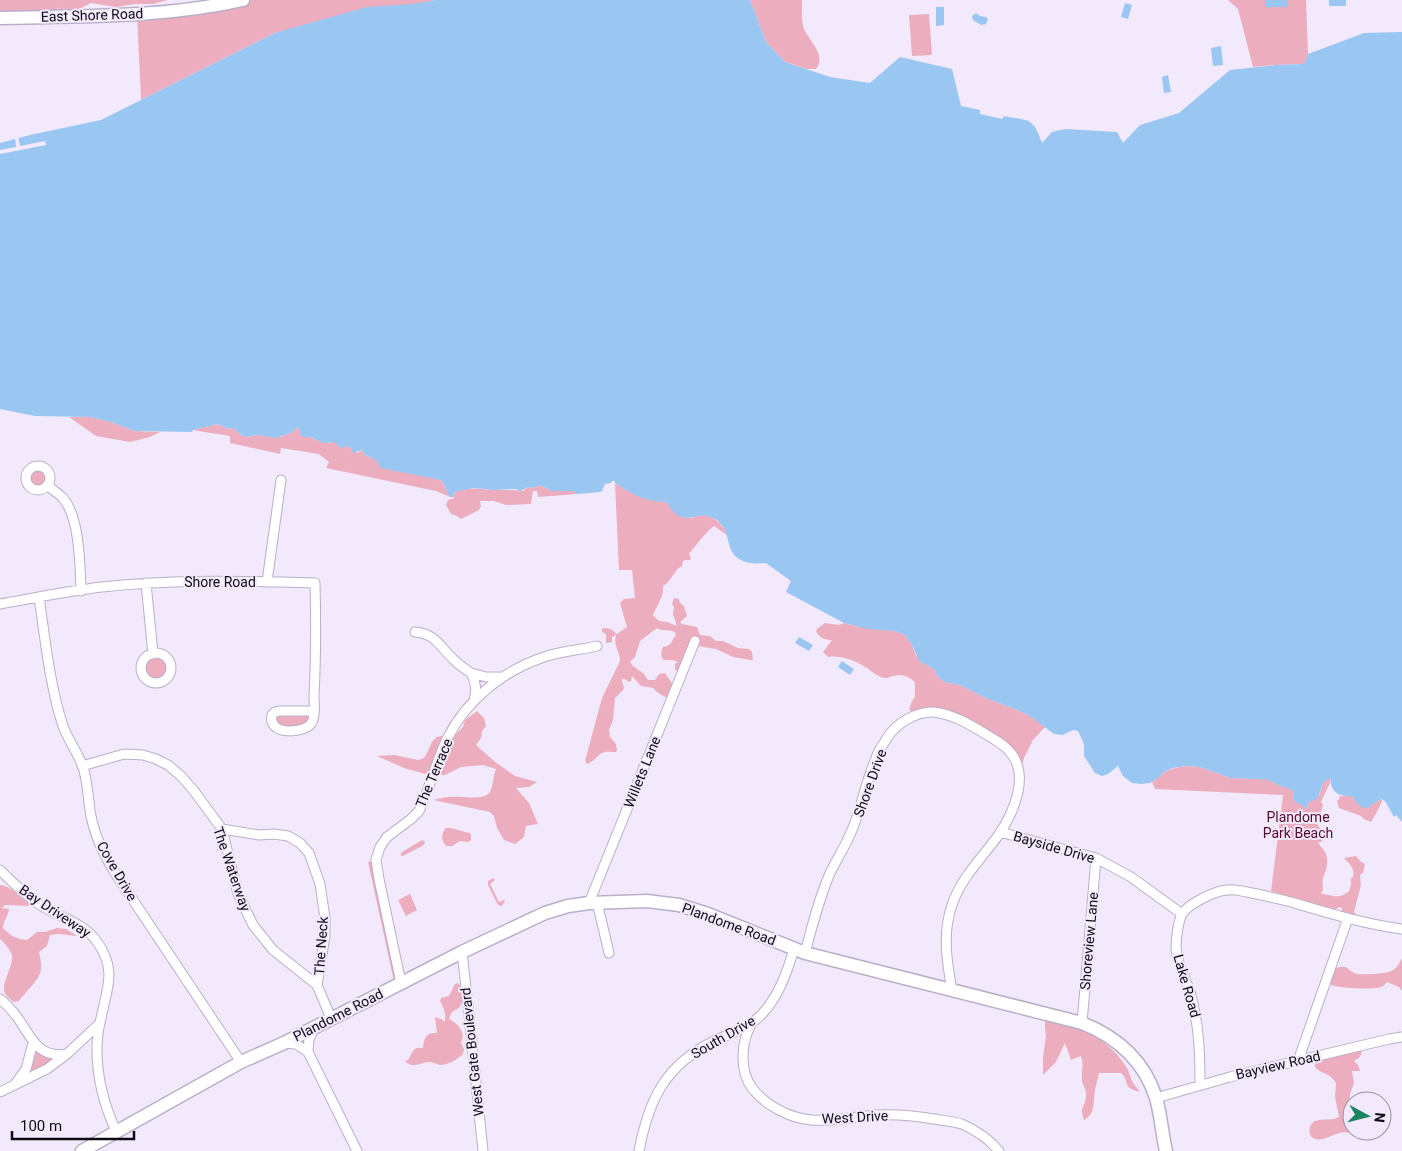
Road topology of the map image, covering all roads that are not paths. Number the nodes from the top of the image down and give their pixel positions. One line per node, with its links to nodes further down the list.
1 (243, 0): 2 (main road, East Shore Road)
2 (0, 18)
3 (281, 480): 5 (street)
4 (48, 486): 7 (street)
5 (266, 582): 6 (street, Shore Road); 17 (street, Shore Road)
6 (146, 583): 7 (street, Shore Road); 13 (street)
7 (81, 591): 8 (street, Shore Road)
8 (39, 597): 9 (street, Shore Road); 18 (street, Cove Drive)
9 (0, 604)
10 (415, 632): 14 (street)
11 (696, 641): 23 (street, Willets Lane)
12 (597, 646): 15 (street, The Terrace)
13 (153, 654)
14 (470, 673): 15 (street); 16 (street)
15 (500, 677): 16 (street, The Terrace)
16 (474, 700): 30 (street, The Terrace)
17 (314, 711)
18 (82, 766): 19 (street, The Waterway); 47 (street, Cove Drive)
19 (222, 830): 31 (street, The Waterway); 31 (street, The Neck)
20 (1000, 832): 21 (street, Bayside Drive); 27 (street, Shore Drive); 32 (street, Shore Drive)
21 (1096, 858): 24 (street, Bayside Drive); 36 (street, Shoreview Lane)
22 (0, 870): 37 (street, Bay Driveway)
23 (593, 902): 27 (main road, Plandome Road); 28 (main road, Plandome Road); 29 (street)
24 (1182, 914): 25 (street); 49 (street, Lake Road)
25 (1348, 918): 26 (street); 46 (street)
26 (1402, 929)
27 (799, 951): 32 (main road, Plandome Road); 35 (street, South Drive)
28 (462, 952): 30 (main road, Plandome Road); 55 (street, West Gate Boulevard)
29 (609, 953)
30 (401, 983): 34 (main road, Plandome Road)
31 (317, 985): 34 (street, The Waterway)
32 (952, 990): 36 (main road, Plandome Road)
33 (0, 1000): 41 (street)
34 (331, 1018): 38 (main road, Plandome Road)
35 (752, 1023): 39 (street, South Drive); 43 (street, West Drive)
36 (1082, 1023): 51 (main road, Plandome Road)
37 (99, 1024): 45 (street); 52 (street, Bay Driveway)
38 (315, 1027): 42 (main road, Plandome Road); 44 (street)
39 (727, 1035): 43 (street); 56 (street, South Drive)
40 (1402, 1037): 46 (street, Bayview Road)
41 (33, 1043): 45 (street); 48 (street)
42 (284, 1043): 44 (street); 47 (main road, Plandome Road)
43 (743, 1048): 57 (street, West Drive)
44 (308, 1052): 54 (street)
45 (67, 1054): 48 (street)
46 (1298, 1060): 49 (street, Bayview Road)
47 (241, 1062): 52 (main road, Plandome Road)
48 (14, 1085): 50 (street)
49 (1200, 1085): 51 (street, Bayview Road)
50 (0, 1092)
51 (1156, 1098): 58 (main road, Plandome Road)
52 (116, 1131): 53 (main road, Plandome Road)
53 (82, 1151)
54 (356, 1151)
55 (483, 1151)
56 (639, 1151)
57 (998, 1151)
58 (1166, 1151)

